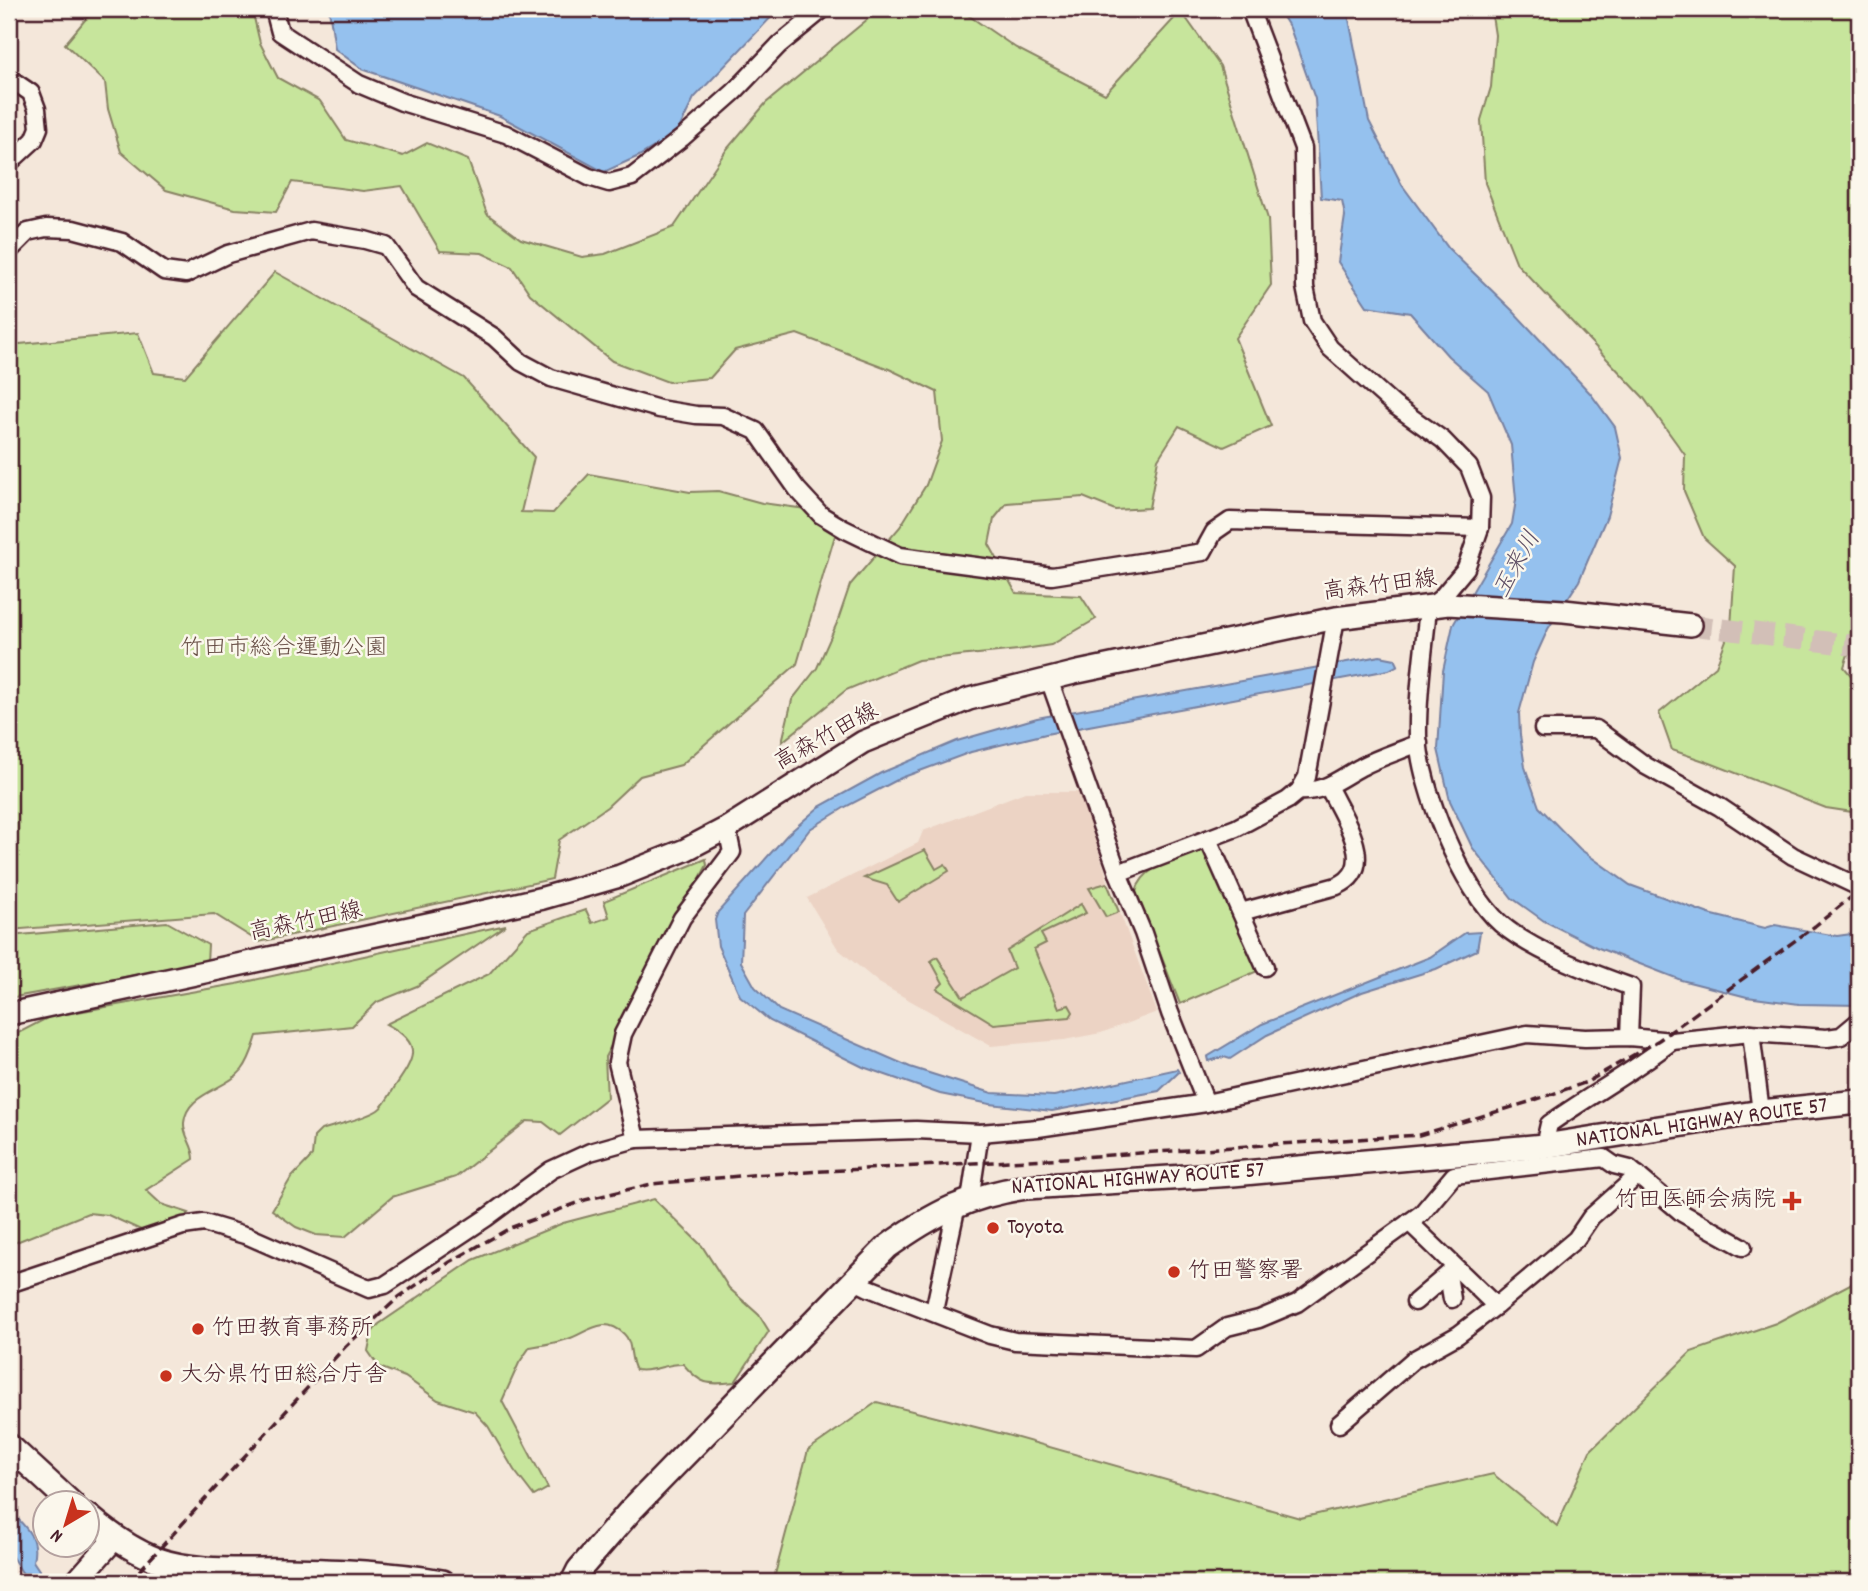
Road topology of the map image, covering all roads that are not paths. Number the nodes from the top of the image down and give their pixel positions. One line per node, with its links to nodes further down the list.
1 (274, 9): 2 (street)
2 (823, 9)
3 (1250, 9): 7 (street)
4 (9, 78): 5 (street)
5 (9, 163)
6 (9, 251): 7 (street)
7 (1480, 528): 8 (street)
8 (1438, 606): 9 (main road, 高森竹田線); 10 (main road, 高森竹田線); 13 (street)
9 (1691, 625)
10 (1334, 628): 11 (main road, 高森竹田線); 15 (street)
11 (1049, 679): 16 (main road, 高森竹田線); 18 (street)
12 (1543, 729): 19 (street)
13 (1419, 743): 14 (street); 25 (street)
14 (1328, 786): 15 (street); 20 (street)
15 (1299, 791): 17 (street)
16 (727, 828): 22 (main road, 高森竹田線); 31 (street)
17 (1208, 839): 18 (street); 20 (street)
18 (1118, 873): 27 (street)
19 (1859, 887)
20 (1241, 912): 21 (street)
21 (1265, 967)
22 (9, 1014)
23 (1858, 1023): 24 (street)
24 (1751, 1033): 26 (street); 29 (street)
25 (1629, 1037): 26 (street); 27 (street)
26 (1672, 1041): 32 (street)
27 (1206, 1102): 30 (street)
28 (1859, 1102): 29 (highway, NATIONAL HIGHWAY ROUTE 57)
29 (1761, 1112): 32 (highway, NATIONAL HIGHWAY ROUTE 57)
30 (980, 1133): 31 (street); 34 (street)
31 (636, 1139): 39 (street)
32 (1544, 1146): 34 (highway, NATIONAL HIGHWAY ROUTE 57)
33 (1638, 1175): 35 (street); 36 (street); 42 (street)
34 (963, 1202): 38 (highway, NATIONAL HIGHWAY ROUTE 57); 43 (street)
35 (1409, 1222): 37 (street); 43 (street)
36 (1743, 1247)
37 (1451, 1272): 40 (street); 41 (street); 42 (street)
38 (853, 1280): 43 (street); 52 (highway, NATIONAL HIGHWAY ROUTE 57)
39 (9, 1284)
40 (1452, 1299)
41 (1415, 1302)
42 (1496, 1306): 44 (street)
43 (934, 1311)
44 (1339, 1424)
45 (9, 1446): 46 (highway)
46 (58, 1490)
47 (102, 1528): 48 (highway)
48 (114, 1538): 49 (highway); 50 (main road)
49 (176, 1573): 51 (highway)
50 (76, 1582)
51 (442, 1582)
52 (573, 1582)

